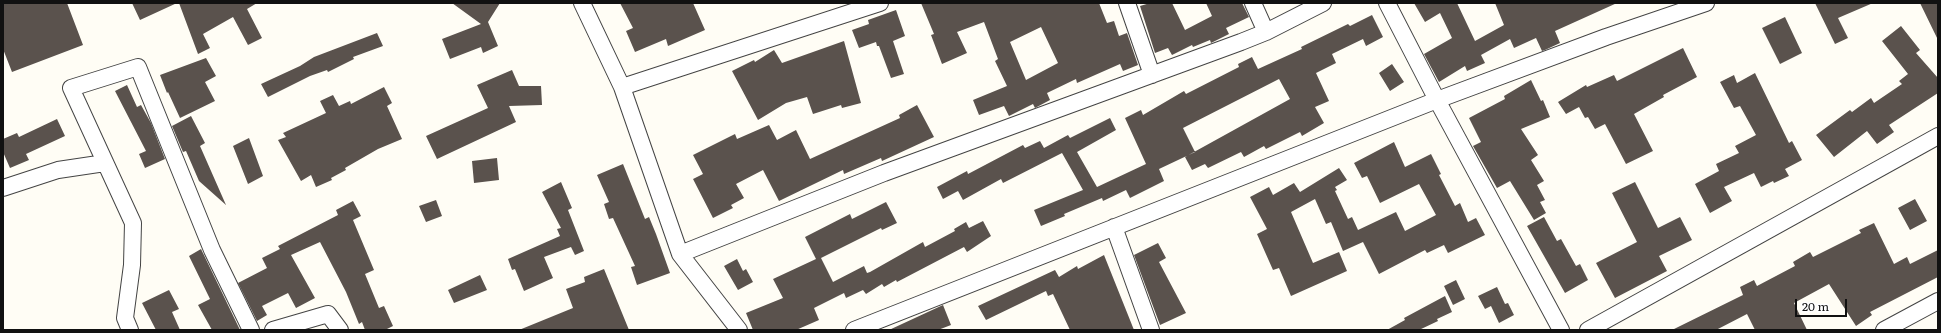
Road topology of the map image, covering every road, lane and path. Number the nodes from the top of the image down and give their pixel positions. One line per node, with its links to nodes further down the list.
1 (582, 3): 10 (street)
2 (880, 3): 10 (street)
3 (1127, 3): 9 (street)
4 (1252, 3): 8 (street)
5 (1323, 3): 8 (street)
6 (1387, 3): 11 (street)
7 (1706, 3): 11 (street)
8 (1266, 32): 9 (street)
9 (1152, 75): 16 (street)
10 (622, 88): 16 (street)
11 (1437, 100): 15 (street); 25 (street)
12 (1938, 136): 26 (street)
13 (105, 163): 14 (street); 18 (street); 19 (street)
14 (3, 188)
15 (1114, 227): 23 (street); 24 (street)
16 (680, 254): 22 (street)
17 (1938, 301): 27 (street)
18 (130, 330)
19 (251, 330)
20 (273, 330): 21 (street)
21 (340, 330)
22 (738, 330)
23 (854, 330)
24 (1151, 330)
25 (1561, 330)
26 (1588, 330)
27 (1884, 330)

